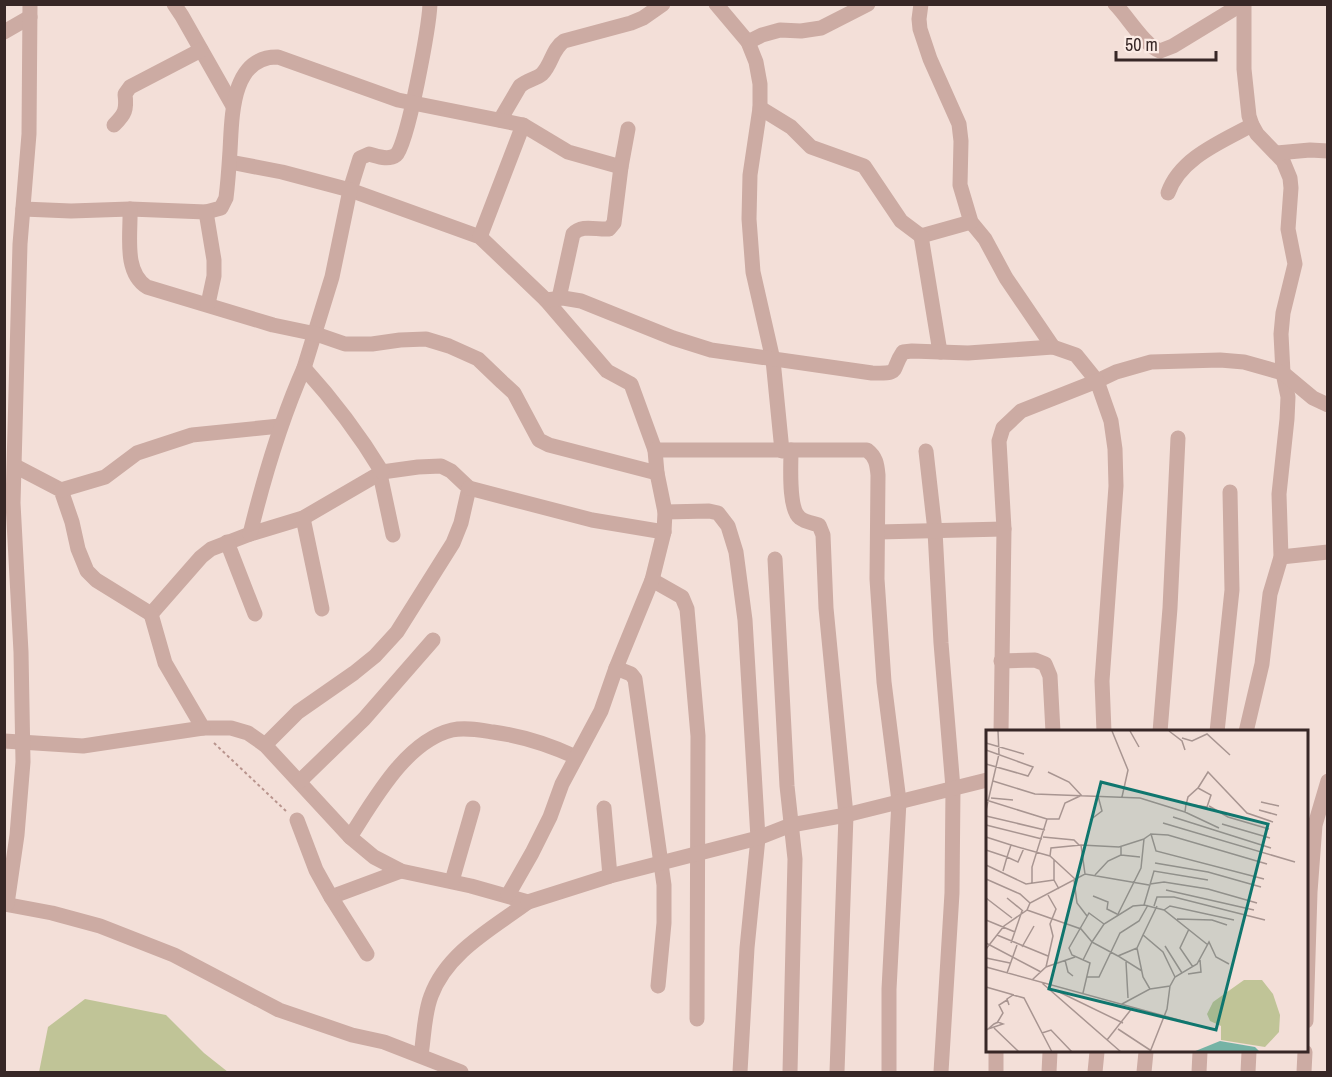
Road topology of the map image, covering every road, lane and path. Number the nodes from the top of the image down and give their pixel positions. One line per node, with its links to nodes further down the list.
1 (174, 4): 12 (street)
2 (430, 4): 13 (street)
3 (663, 4): 16 (street)
4 (716, 4): 11 (street)
5 (868, 4): 11 (street)
6 (921, 4): 30 (street)
7 (1115, 4): 8 (street)
8 (1243, 4): 19 (street)
9 (30, 11): 10 (street); 27 (street)
10 (4, 32)
11 (748, 42): 15 (street)
12 (201, 51): 14 (street); 17 (street)
13 (413, 103): 14 (street); 16 (street); 25 (street)
14 (233, 106): 23 (street)
15 (760, 108): 31 (street); 38 (street)
16 (500, 120): 18 (street)
17 (114, 125)
18 (523, 125): 24 (street); 32 (street)
19 (1252, 125): 22 (street); 26 (street)
20 (628, 129): 24 (street)
21 (1328, 151): 22 (street)
22 (1277, 153): 40 (street)
23 (230, 162): 25 (street); 29 (street)
24 (621, 167): 33 (street)
25 (350, 190): 32 (street); 35 (street)
26 (1168, 193)
27 (23, 209): 28 (street); 48 (street)
28 (130, 209): 29 (street); 34 (street)
29 (206, 212): 34 (street)
30 (971, 222): 31 (street); 36 (street)
31 (921, 236): 37 (street)
32 (480, 237): 33 (street)
33 (553, 299): 38 (street); 45 (street)
34 (208, 304): 35 (street)
35 (316, 334): 39 (street); 50 (street)
36 (1053, 347): 37 (street); 41 (street)
37 (940, 352): 38 (street)
38 (773, 360): 46 (street)
39 (304, 368): 43 (street); 49 (street)
40 (1283, 373): 41 (street); 42 (street); 65 (street)
41 (1097, 381): 56 (street); 77 (street)
42 (1328, 405)
43 (280, 426): 52 (street); 60 (street)
44 (1178, 438): 78 (street)
45 (655, 450): 46 (street); 50 (street)
46 (786, 451): 59 (street); 92 (street)
47 (926, 451): 57 (street)
48 (15, 466): 52 (street); 61 (street)
49 (381, 473): 51 (street); 55 (street); 62 (street)
50 (657, 473): 54 (street)
51 (469, 488): 58 (street); 83 (street)
52 (61, 490): 70 (street)
53 (1230, 492): 79 (street)
54 (665, 512): 58 (street); 97 (street)
55 (303, 518): 60 (street); 68 (street)
56 (1004, 529): 57 (street); 72 (street)
57 (935, 531): 59 (street); 88 (street)
58 (664, 532): 67 (street)
59 (878, 532): 89 (street)
60 (250, 534): 63 (street)
61 (9, 535): 82 (street)
62 (393, 535)
63 (227, 542): 69 (street); 70 (street)
64 (1328, 552): 65 (street)
65 (1281, 557): 80 (street)
66 (775, 559): 94 (street)
67 (652, 580): 73 (street); 98 (street)
68 (322, 609)
69 (255, 614)
70 (151, 615): 74 (street)
71 (433, 640): 86 (street)
72 (1001, 661): 75 (street); 76 (street)
73 (616, 668): 84 (street); 99 (street)
74 (206, 727): 82 (street); 83 (street); 93 (path)
75 (1001, 730)
76 (1053, 730)
77 (1104, 730)
78 (1160, 730)
79 (1217, 730)
80 (1246, 730)
81 (4, 741): 82 (street)
82 (23, 741): 106 (street)
83 (265, 745): 86 (street)
84 (576, 757): 96 (street); 103 (street)
85 (986, 780): 88 (street)
86 (300, 781): 96 (street)
87 (1328, 781): 95 (street)
88 (953, 788): 89 (street); 124 (street)
89 (899, 801): 92 (street); 123 (street)
90 (473, 808): 102 (street)
91 (604, 808): 101 (street)
92 (846, 815): 94 (street); 122 (street)
93 (297, 820): 104 (street)
94 (791, 825): 97 (street); 121 (street)
95 (1316, 826): 108 (street)
96 (351, 837): 100 (street)
97 (758, 838): 98 (street); 120 (street)
98 (697, 854): 99 (street); 110 (street)
99 (660, 863): 101 (street); 109 (street)
100 (401, 870): 102 (street); 104 (street)
101 (610, 876): 105 (street)
102 (452, 881): 103 (street)
103 (508, 895): 105 (street)
104 (331, 897): 107 (street)
105 (528, 902): 118 (street)
106 (6, 904): 118 (street)
107 (367, 954)
108 (1308, 956)
109 (658, 986)
110 (697, 1019)
111 (996, 1053): 125 (street)
112 (1050, 1053): 126 (street)
113 (1097, 1053): 127 (street)
114 (1146, 1053): 128 (street)
115 (1200, 1053): 129 (street)
116 (1249, 1053): 130 (street)
117 (1305, 1053): 131 (street)
118 (422, 1055): 119 (street)
119 (461, 1072)
120 (740, 1072)
121 (790, 1072)
122 (837, 1072)
123 (889, 1072)
124 (942, 1072)
125 (996, 1072)
126 (1049, 1072)
127 (1095, 1072)
128 (1144, 1072)
129 (1198, 1072)
130 (1248, 1072)
131 (1304, 1072)

